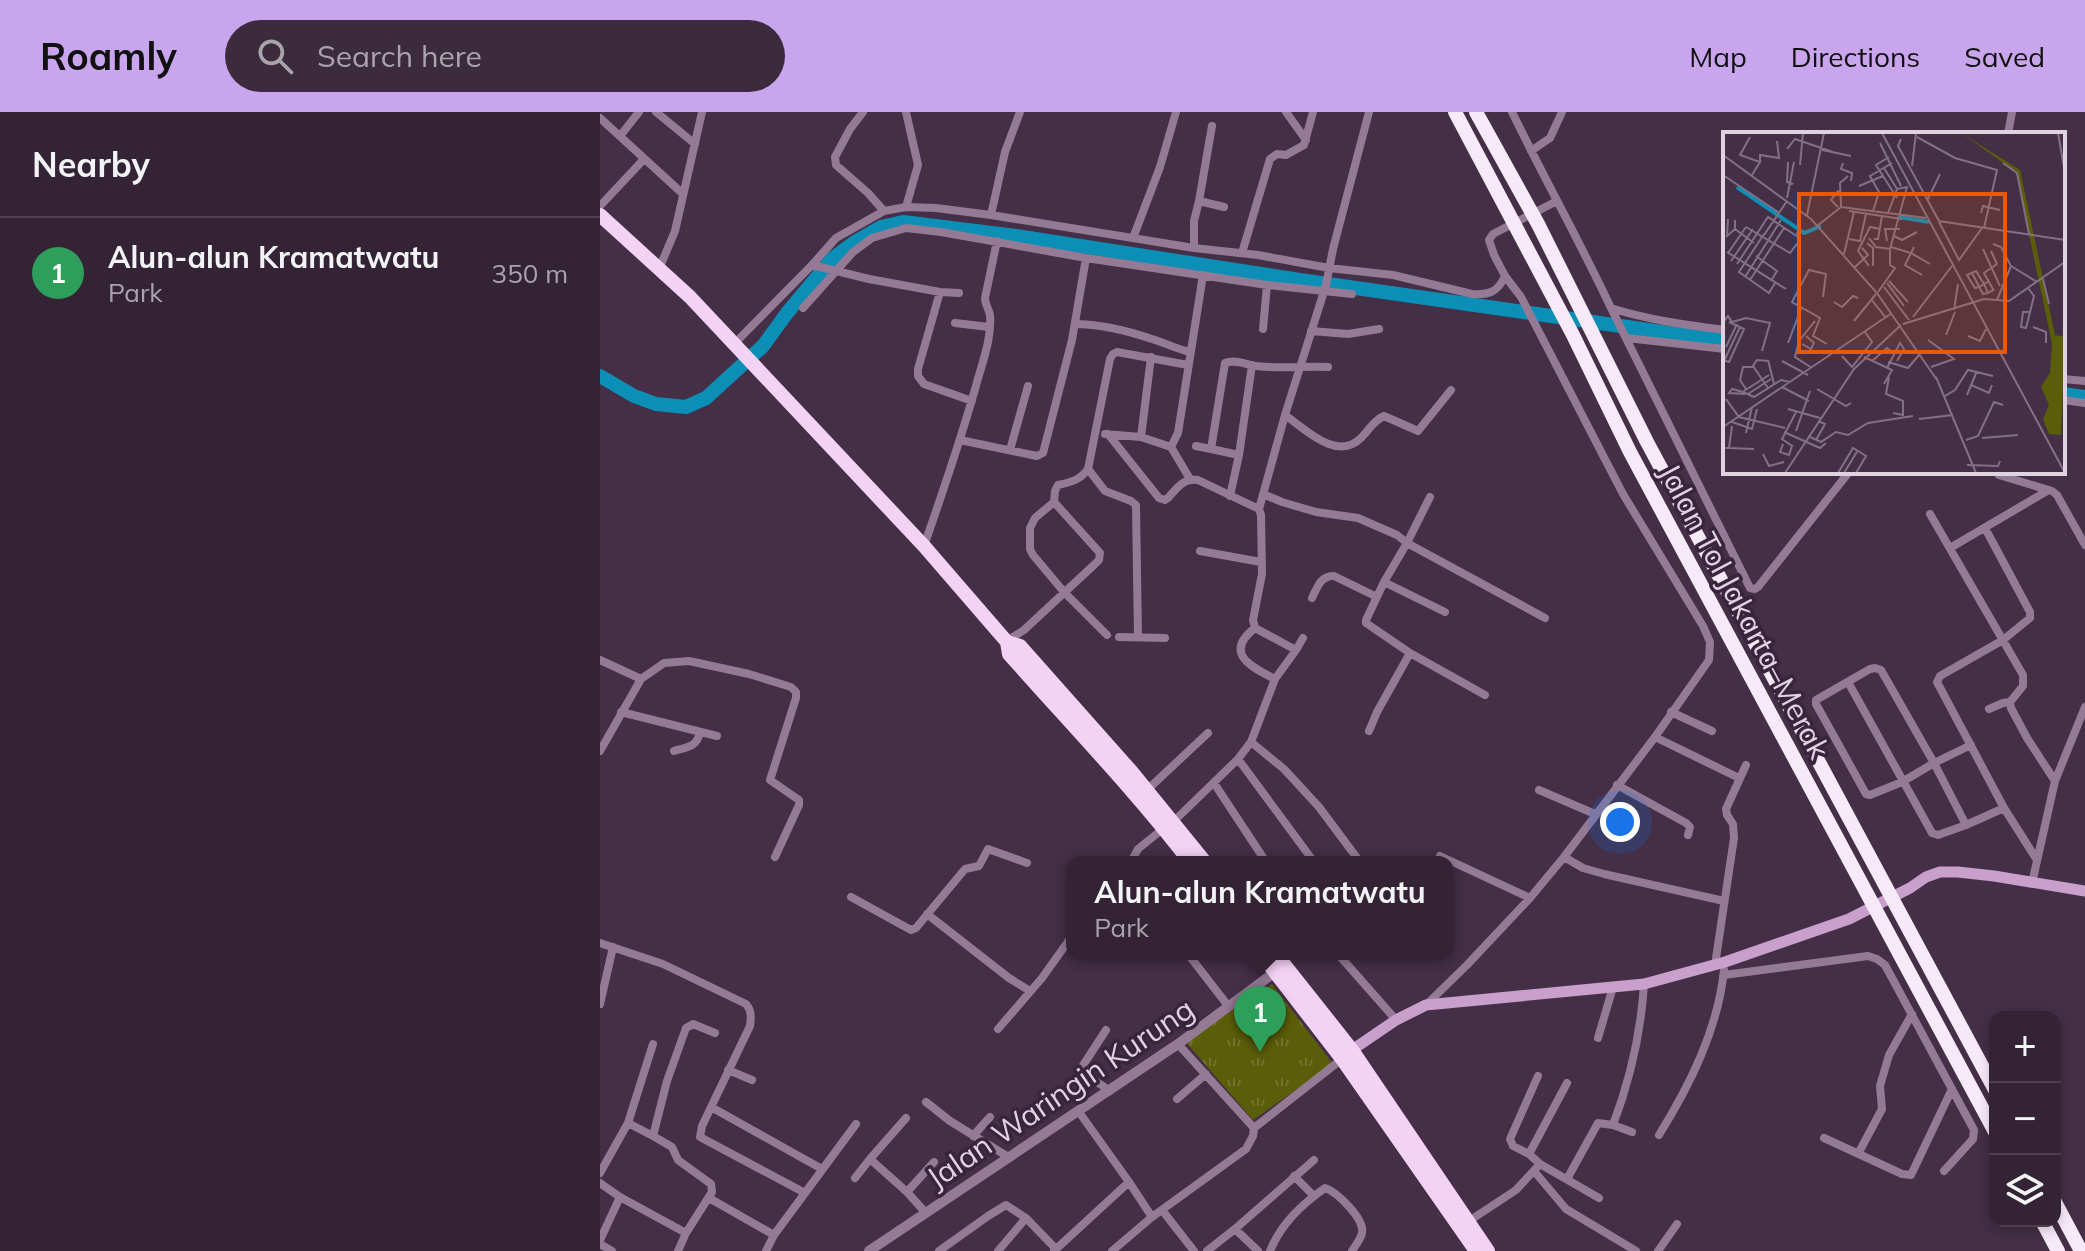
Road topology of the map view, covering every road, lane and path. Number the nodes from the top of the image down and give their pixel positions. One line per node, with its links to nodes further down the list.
1 (639, 112): 19 (street)
2 (656, 112): 21 (street)
3 (702, 112): 21 (street)
4 (863, 112): 30 (street)
5 (906, 112): 28 (street)
6 (1020, 112): 32 (street)
7 (1176, 112): 33 (street)
8 (1286, 112): 20 (street)
9 (1313, 112): 20 (street)
10 (1369, 112): 41 (street)
11 (1455, 112): 213 (highway, Jalan Tol Jakarta–Merak)
12 (1476, 112): 204 (highway, Jalan Tol Jakarta–Merak)
13 (1512, 112): 22 (street)
14 (1562, 112): 22 (street)
15 (2012, 112): 18 (street)
16 (600, 118): 19 (street)
17 (1212, 126): 25 (street)
18 (2008, 132)
19 (620, 136): 23 (street)
20 (1306, 140): 36 (street)
21 (695, 144): 24 (street)
22 (1531, 151): 26 (street)
23 (644, 159): 24 (street); 27 (street)
24 (683, 194): 39 (street)
25 (1199, 201): 29 (street); 35 (street)
26 (1557, 201): 43 (street); 50 (street)
27 (600, 206)
28 (906, 207): 30 (street); 32 (street)
29 (1224, 207)
30 (884, 211): 38 (street)
31 (600, 215): 39 (highway)
32 (991, 215): 33 (street)
33 (1133, 238): 35 (street)
34 (997, 241): 37 (street); 40 (street); 53 (street)
35 (1194, 248): 36 (street)
36 (1242, 253): 41 (street)
37 (1086, 258): 42 (street); 52 (street)
38 (815, 266): 40 (street); 59 (street)
39 (659, 269): 59 (highway)
40 (833, 269): 46 (street); 49 (street)
41 (1329, 270): 43 (street); 45 (street)
42 (1203, 275): 44 (street); 61 (street)
43 (1505, 276): 127 (street)
44 (1267, 285): 45 (street); 54 (street)
45 (1325, 288): 48 (street); 57 (street)
46 (940, 292): 47 (street); 72 (street)
47 (959, 293)
48 (1352, 294)
49 (803, 308)
50 (1612, 311): 56 (street); 58 (street)
51 (955, 323): 53 (street)
52 (1075, 324): 61 (street); 82 (street)
53 (989, 327): 72 (street)
54 (1263, 329)
55 (1379, 329): 57 (street)
56 (1723, 330)
57 (1311, 331): 65 (street)
58 (1625, 334): 60 (street); 85 (street)
59 (735, 346): 98 (highway)
60 (1723, 349)
61 (1190, 352): 63 (street)
62 (1151, 357): 63 (street); 75 (street); 77 (street)
63 (1188, 365): 80 (street)
64 (1252, 365): 65 (street); 81 (street); 83 (street)
65 (1301, 366): 66 (street); 74 (street)
66 (1328, 367)
67 (2065, 379): 68 (street)
68 (2085, 381)
69 (1028, 386): 82 (street)
70 (1451, 390): 74 (street)
71 (2065, 400): 73 (street)
72 (972, 401): 78 (street)
73 (2085, 403)
74 (1285, 415): 89 (street)
75 (1097, 432): 76 (street); 84 (street)
76 (1108, 434): 77 (street); 87 (street)
77 (1141, 437): 80 (street)
78 (960, 440): 82 (street); 98 (street)
79 (1196, 446): 81 (street)
80 (1171, 447): 87 (street)
81 (1211, 449): 83 (street)
82 (1010, 450)
83 (1239, 455): 90 (street)
84 (1088, 469): 92 (street); 111 (street)
85 (1847, 474)
86 (1999, 475): 88 (street)
87 (1190, 479): 90 (street)
88 (2047, 491): 95 (street); 97 (street)
89 (1263, 494): 93 (street); 96 (street)
90 (1230, 496): 93 (street)
91 (1430, 497): 96 (street)
92 (1054, 502): 103 (street); 103 (street)
93 (1259, 509): 101 (street)
94 (1930, 514): 99 (street)
95 (1985, 528): 99 (street); 114 (street)
96 (1407, 543): 102 (street); 107 (street)
97 (2085, 545)
98 (924, 546): 115 (highway)
99 (1950, 548): 114 (street)
100 (1200, 551): 101 (street)
101 (1261, 562): 108 (street)
102 (1384, 582): 104 (street); 106 (street)
103 (1064, 592): 109 (street); 115 (street)
104 (1377, 597): 105 (street); 117 (street)
105 (1312, 598)
106 (1445, 612)
107 (1545, 618)
108 (1255, 628): 116 (street); 120 (street)
109 (1107, 635)
110 (1119, 637): 111 (street)
111 (1138, 637): 112 (street)
112 (1165, 638)
113 (1303, 638): 116 (street)
114 (2003, 640): 123 (street); 136 (street)
115 (1007, 642): 149 (highway); 153 (highway)
116 (1296, 650): 120 (street)
117 (1410, 653): 122 (street); 128 (street)
118 (600, 660): 119 (street)
119 (641, 679): 126 (street); 162 (street)
120 (1275, 679): 135 (street)
121 (1848, 682): 142 (street); 146 (street); 146 (street)
122 (1485, 695)
123 (2010, 702): 125 (street); 141 (street)
124 (2085, 707): 131 (street)
125 (1989, 709)
126 (621, 712): 130 (street); 137 (street)
127 (1671, 712): 129 (street); 134 (street)
128 (1369, 731)
129 (1712, 731)
130 (700, 732): 133 (street); 138 (street)
131 (2080, 732): 139 (street)
132 (1208, 733): 149 (street)
133 (717, 736)
134 (1655, 737): 144 (street); 148 (street)
135 (1251, 742): 140 (street); 161 (street)
136 (1971, 745): 142 (street); 151 (street)
137 (600, 751)
138 (674, 751)
139 (2066, 754): 141 (street); 145 (street)
140 (1238, 759): 147 (street); 160 (street)
141 (2045, 762): 145 (street)
142 (1934, 763): 146 (street); 154 (street)
143 (1746, 765): 144 (street)
144 (1739, 778): 171 (street)
145 (2055, 781): 164 (street)
146 (1902, 782): 154 (street)
147 (1214, 783): 153 (street); 159 (street)
148 (1617, 785): 152 (street); 155 (street)
149 (1147, 790): 153 (highway)
150 (1539, 790): 152 (street)
151 (2004, 808): 154 (street); 164 (street)
152 (1595, 814): 163 (street)
153 (1169, 825): 156 (street); 157 (highway); 158 (highway)
154 (1966, 825)
155 (1688, 835)
156 (1134, 856)
157 (1187, 856)
158 (1199, 856)
159 (1262, 856)
160 (1310, 856)
161 (1356, 856)
162 (775, 857)
163 (1564, 857): 170 (street); 171 (street)
164 (2037, 860): 167 (street)
165 (1027, 863): 172 (street)
166 (1454, 863): 170 (street)
167 (2032, 883): 168 (main road); 180 (main road)
168 (2085, 891)
169 (851, 897): 172 (street)
170 (1530, 898): 188 (street)
171 (1724, 901): 180 (street)
172 (927, 914): 186 (street)
173 (600, 943): 175 (street)
174 (1066, 944): 186 (street)
175 (613, 947): 181 (street); 199 (street)
176 (1193, 960): 189 (street)
177 (1266, 960): 182 (highway)
178 (1280, 960): 198 (highway)
179 (1343, 960): 191 (street)
180 (1720, 963): 183 (street); 184 (main road)
181 (604, 970): 187 (street)
182 (1275, 972): 189 (street, Jalan Waringin Kurung); 198 (highway)
183 (1724, 975): 190 (street); 219 (street)
184 (1644, 984): 185 (main road); 216 (street)
185 (1613, 987): 188 (main road); 195 (street)
186 (1030, 991): 192 (street)
187 (600, 1004)
188 (1426, 1005): 191 (main road)
189 (1229, 1007): 197 (street, Jalan Waringin Kurung)
190 (1912, 1014): 205 (street); 224 (street)
191 (1396, 1020): 198 (main road)
192 (998, 1029)
193 (1106, 1030): 206 (street)
194 (715, 1033): 220 (street)
195 (1598, 1038)
196 (653, 1044): 214 (street)
197 (1178, 1044): 200 (street); 206 (street, Jalan Waringin Kurung)
198 (1347, 1054): 217 (street); 250 (highway); 270 (highway)
199 (728, 1070): 202 (street); 209 (street)
200 (1206, 1074): 207 (street); 217 (street)
201 (1538, 1076): 223 (street)
202 (752, 1080)
203 (1567, 1083): 223 (street)
204 (1991, 1083)
205 (1952, 1089): 224 (street); 231 (street)
206 (1110, 1091): 210 (street, Jalan Waringin Kurung)
207 (1177, 1099)
208 (926, 1102): 221 (street)
209 (711, 1107): 230 (street); 239 (street)
210 (1079, 1112): 225 (street, Jalan Waringin Kurung); 236 (street)
211 (990, 1117): 221 (street)
212 (906, 1118): 226 (street)
213 (1989, 1121)
214 (628, 1123): 220 (street); 232 (street)
215 (856, 1124): 230 (street)
216 (1613, 1125): 218 (street); 235 (street)
217 (1254, 1128): 244 (street)
218 (1632, 1132)
219 (1659, 1135)
220 (653, 1136): 242 (street)
221 (973, 1136): 225 (street)
222 (1824, 1138): 224 (street)
223 (1529, 1154): 229 (street)
224 (1858, 1154)
225 (1010, 1158): 245 (street, Jalan Waringin Kurung)
226 (870, 1159): 234 (street); 238 (street)
227 (1314, 1160): 233 (street)
228 (934, 1162): 238 (street)
229 (1537, 1168): 235 (street); 250 (street); 272 (street)
230 (822, 1169): 239 (street)
231 (1944, 1171)
232 (600, 1173)
233 (1294, 1176): 240 (street); 253 (street)
234 (855, 1178)
235 (1567, 1179): 243 (street)
236 (1129, 1182): 247 (street); 258 (street)
237 (600, 1183): 241 (street)
238 (907, 1192): 245 (street)
239 (805, 1193): 255 (street)
240 (1314, 1196): 268 (street); 269 (street)
241 (620, 1197): 249 (street); 254 (street)
242 (709, 1198): 254 (street); 255 (street)
243 (1599, 1198)
244 (1162, 1210): 247 (street); 265 (street)
245 (926, 1213): 257 (street, Jalan Waringin Kurung)
246 (2061, 1213): 275 (highway)
247 (1152, 1217): 264 (street)
248 (1026, 1218): 258 (street); 262 (street); 263 (street)
249 (604, 1221): 256 (street)
250 (1469, 1221): 271 (highway)
251 (1677, 1224): 273 (street)
252 (2045, 1227): 274 (highway)
253 (1235, 1229): 266 (street); 267 (street)
254 (686, 1233): 260 (street)
255 (774, 1235): 261 (street)
256 (600, 1242): 259 (street)
257 (872, 1250)
258 (1055, 1250)
259 (612, 1251)
260 (678, 1251)
261 (766, 1251)
262 (939, 1251)
263 (998, 1251)
264 (1112, 1251)
265 (1194, 1251)
266 (1207, 1251)
267 (1258, 1251)
268 (1270, 1251)
269 (1352, 1251)
270 (1476, 1251)
271 (1488, 1251)
272 (1636, 1251)
273 (1658, 1251)
274 (2058, 1251)
275 (2081, 1251)

